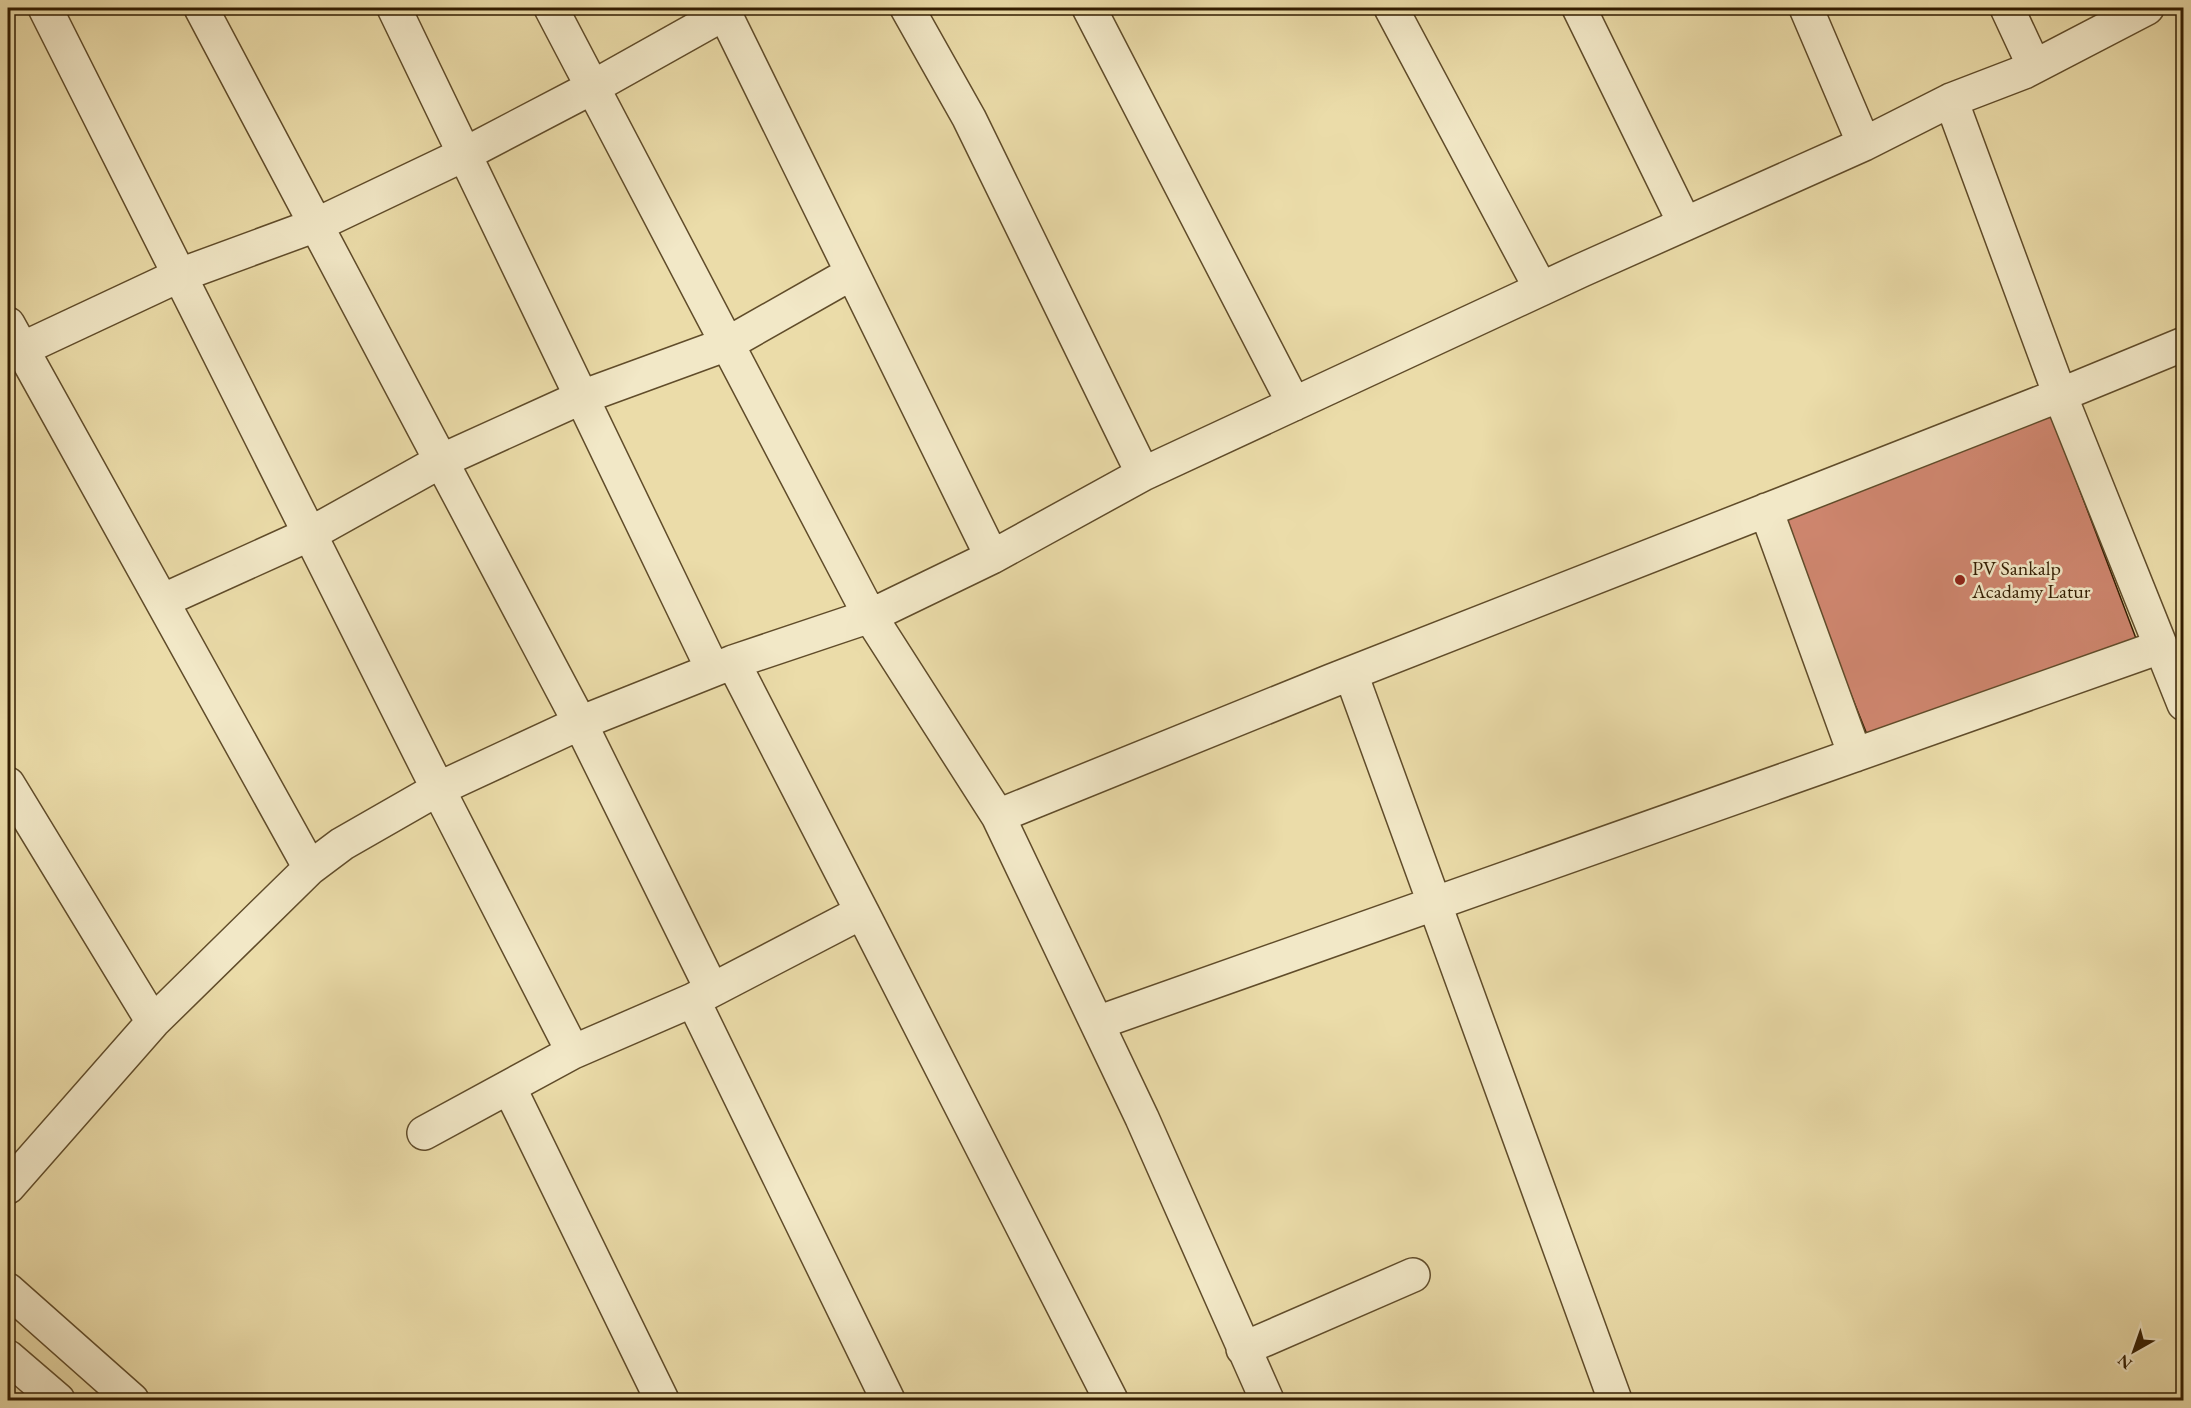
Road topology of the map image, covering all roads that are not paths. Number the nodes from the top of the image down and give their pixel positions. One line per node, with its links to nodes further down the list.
1 (45, 8): 21 (street)
2 (201, 8): 19 (street)
3 (394, 8): 17 (street)
4 (551, 8): 14 (street)
5 (907, 8): 30 (street)
6 (1089, 8): 28 (street)
7 (1390, 8): 22 (street)
8 (1579, 8): 18 (street)
9 (1806, 8): 16 (street)
10 (2007, 8): 13 (street)
11 (2147, 8): 13 (street)
12 (723, 10): 14 (street); 20 (street)
13 (2034, 66): 15 (street)
14 (593, 87): 17 (street); 24 (street)
15 (1951, 100): 16 (street); 26 (street)
16 (1864, 144): 18 (street)
17 (465, 154): 19 (street); 27 (street)
18 (1685, 224): 22 (street)
19 (316, 225): 21 (street); 29 (street)
20 (852, 273): 24 (street); 33 (street)
21 (180, 275): 23 (street); 32 (street)
22 (1541, 289): 28 (street)
23 (15, 336): 34 (street)
24 (728, 344): 27 (street); 35 (street)
25 (2184, 344): 26 (street)
26 (2060, 394): 31 (street); 36 (street)
27 (582, 397): 29 (street); 37 (street)
28 (1293, 404): 30 (street)
29 (441, 461): 32 (street); 40 (street)
30 (1143, 474): 33 (street)
31 (1766, 510): 38 (street); 41 (street)
32 (310, 534): 34 (street); 43 (street)
33 (992, 557): 35 (street)
34 (162, 601): 45 (street)
35 (870, 616): 37 (street); 44 (street)
36 (2160, 647): 39 (street); 41 (street)
37 (723, 666): 40 (street); 47 (street)
38 (1351, 674): 44 (street); 46 (street)
39 (2184, 704)
40 (580, 723): 43 (street); 48 (street)
41 (1855, 755): 46 (street)
42 (8, 784): 49 (street)
43 (438, 789): 45 (street); 51 (street)
44 (998, 816): 50 (street)
45 (310, 868): 49 (street)
46 (1435, 903): 50 (street); 65 (street)
47 (862, 912): 48 (street); 63 (street)
48 (702, 995): 51 (street); 62 (street)
49 (153, 1022): 54 (street)
50 (1097, 1023): 57 (street)
51 (573, 1052): 52 (street)
52 (509, 1087): 53 (street); 61 (street)
53 (424, 1133)
54 (8, 1187)
55 (1413, 1275): 57 (street)
56 (8, 1290): 60 (street)
57 (1243, 1349): 64 (street)
58 (8, 1357): 59 (street)
59 (58, 1401)
60 (132, 1401)
61 (662, 1401)
62 (888, 1401)
63 (1111, 1401)
64 (1267, 1401)
65 (1615, 1401)

